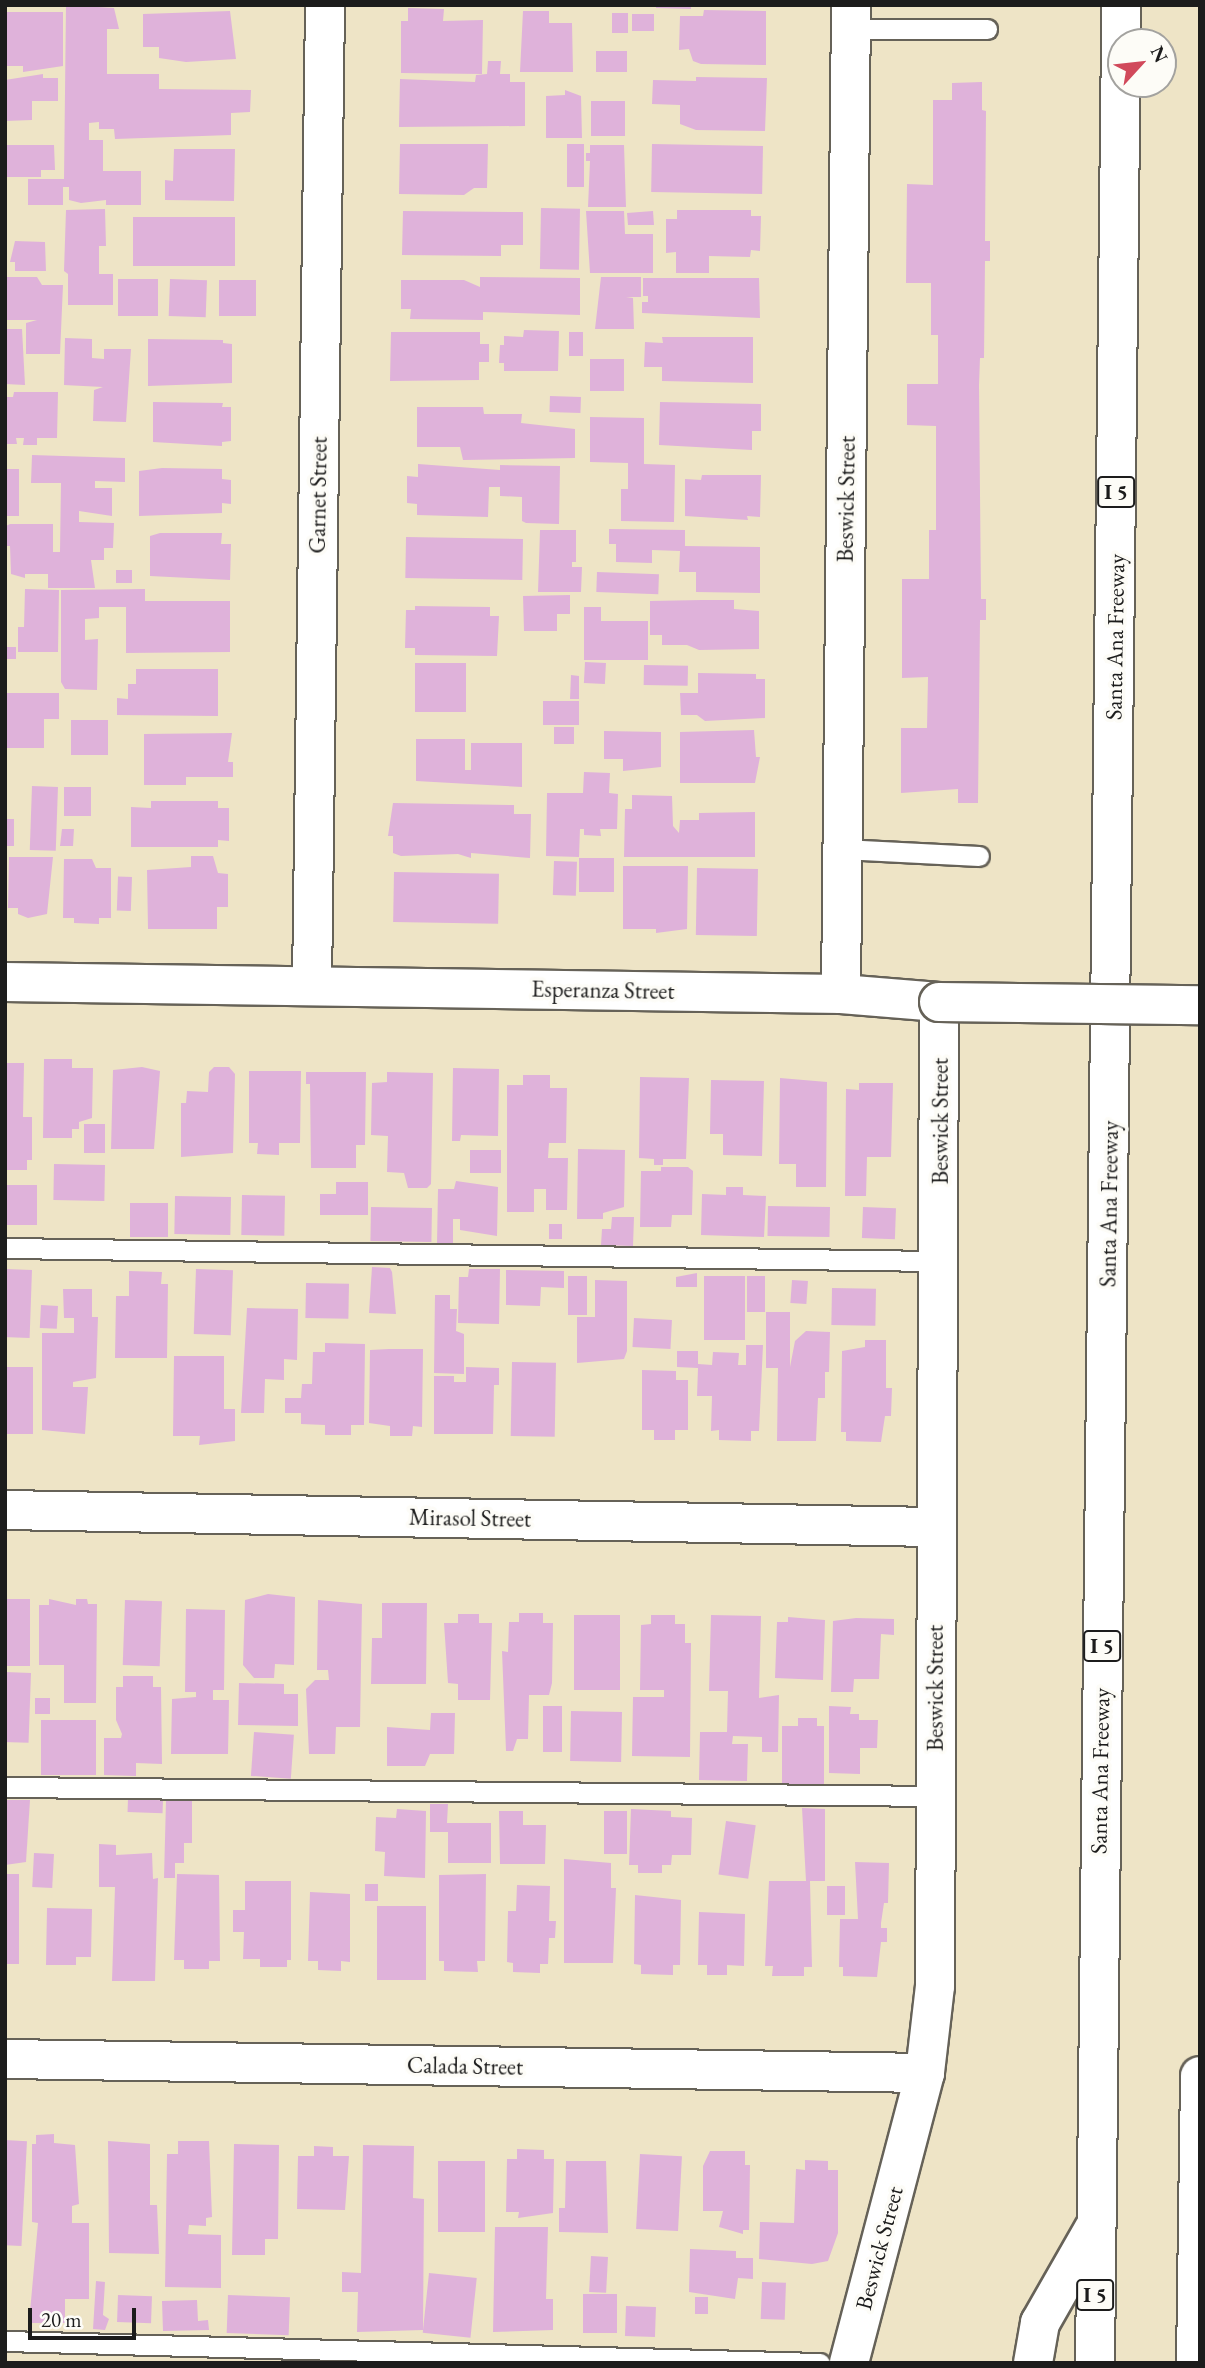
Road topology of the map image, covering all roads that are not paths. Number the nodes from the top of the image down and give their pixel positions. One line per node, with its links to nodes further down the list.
1 (325, 5): 10 (main road, Garnet Street)
2 (1121, 5): 4 (main road, Santa Ana Freeway / I 5)
3 (851, 17): 5 (lane); 7 (main road, Beswick Street)
4 (1121, 28)
5 (988, 29)
6 (1120, 98): 24 (main road, Santa Ana Freeway / I 5)
7 (842, 849): 8 (lane); 11 (main road, Beswick Street)
8 (979, 856)
9 (5, 982): 10 (main road, Esperanza Street)
10 (312, 985): 11 (main road, Esperanza Street)
11 (841, 994): 12 (main road, Esperanza Street)
12 (939, 1002): 13 (main road, Esperanza Street, bridge); 15 (main road, Beswick Street)
13 (1200, 1004)
14 (5, 1248): 15 (lane)
15 (939, 1261): 17 (main road, Beswick Street)
16 (5, 1510): 17 (main road, Mirasol Street)
17 (935, 1527): 19 (main road, Beswick Street)
18 (5, 1787): 19 (lane)
19 (935, 1796): 21 (main road, Beswick Street)
20 (5, 2059): 21 (main road, Calada Street)
21 (925, 2073): 27 (main road, Beswick Street)
22 (1200, 2076): 23 (main road)
23 (1200, 2194): 30 (main road)
24 (1094, 2228): 28 (main road); 29 (main road, Santa Ana Freeway / I 5)
25 (5, 2341): 26 (lane)
26 (820, 2363)
27 (849, 2363)
28 (1032, 2363)
29 (1095, 2363)
30 (1196, 2363)

